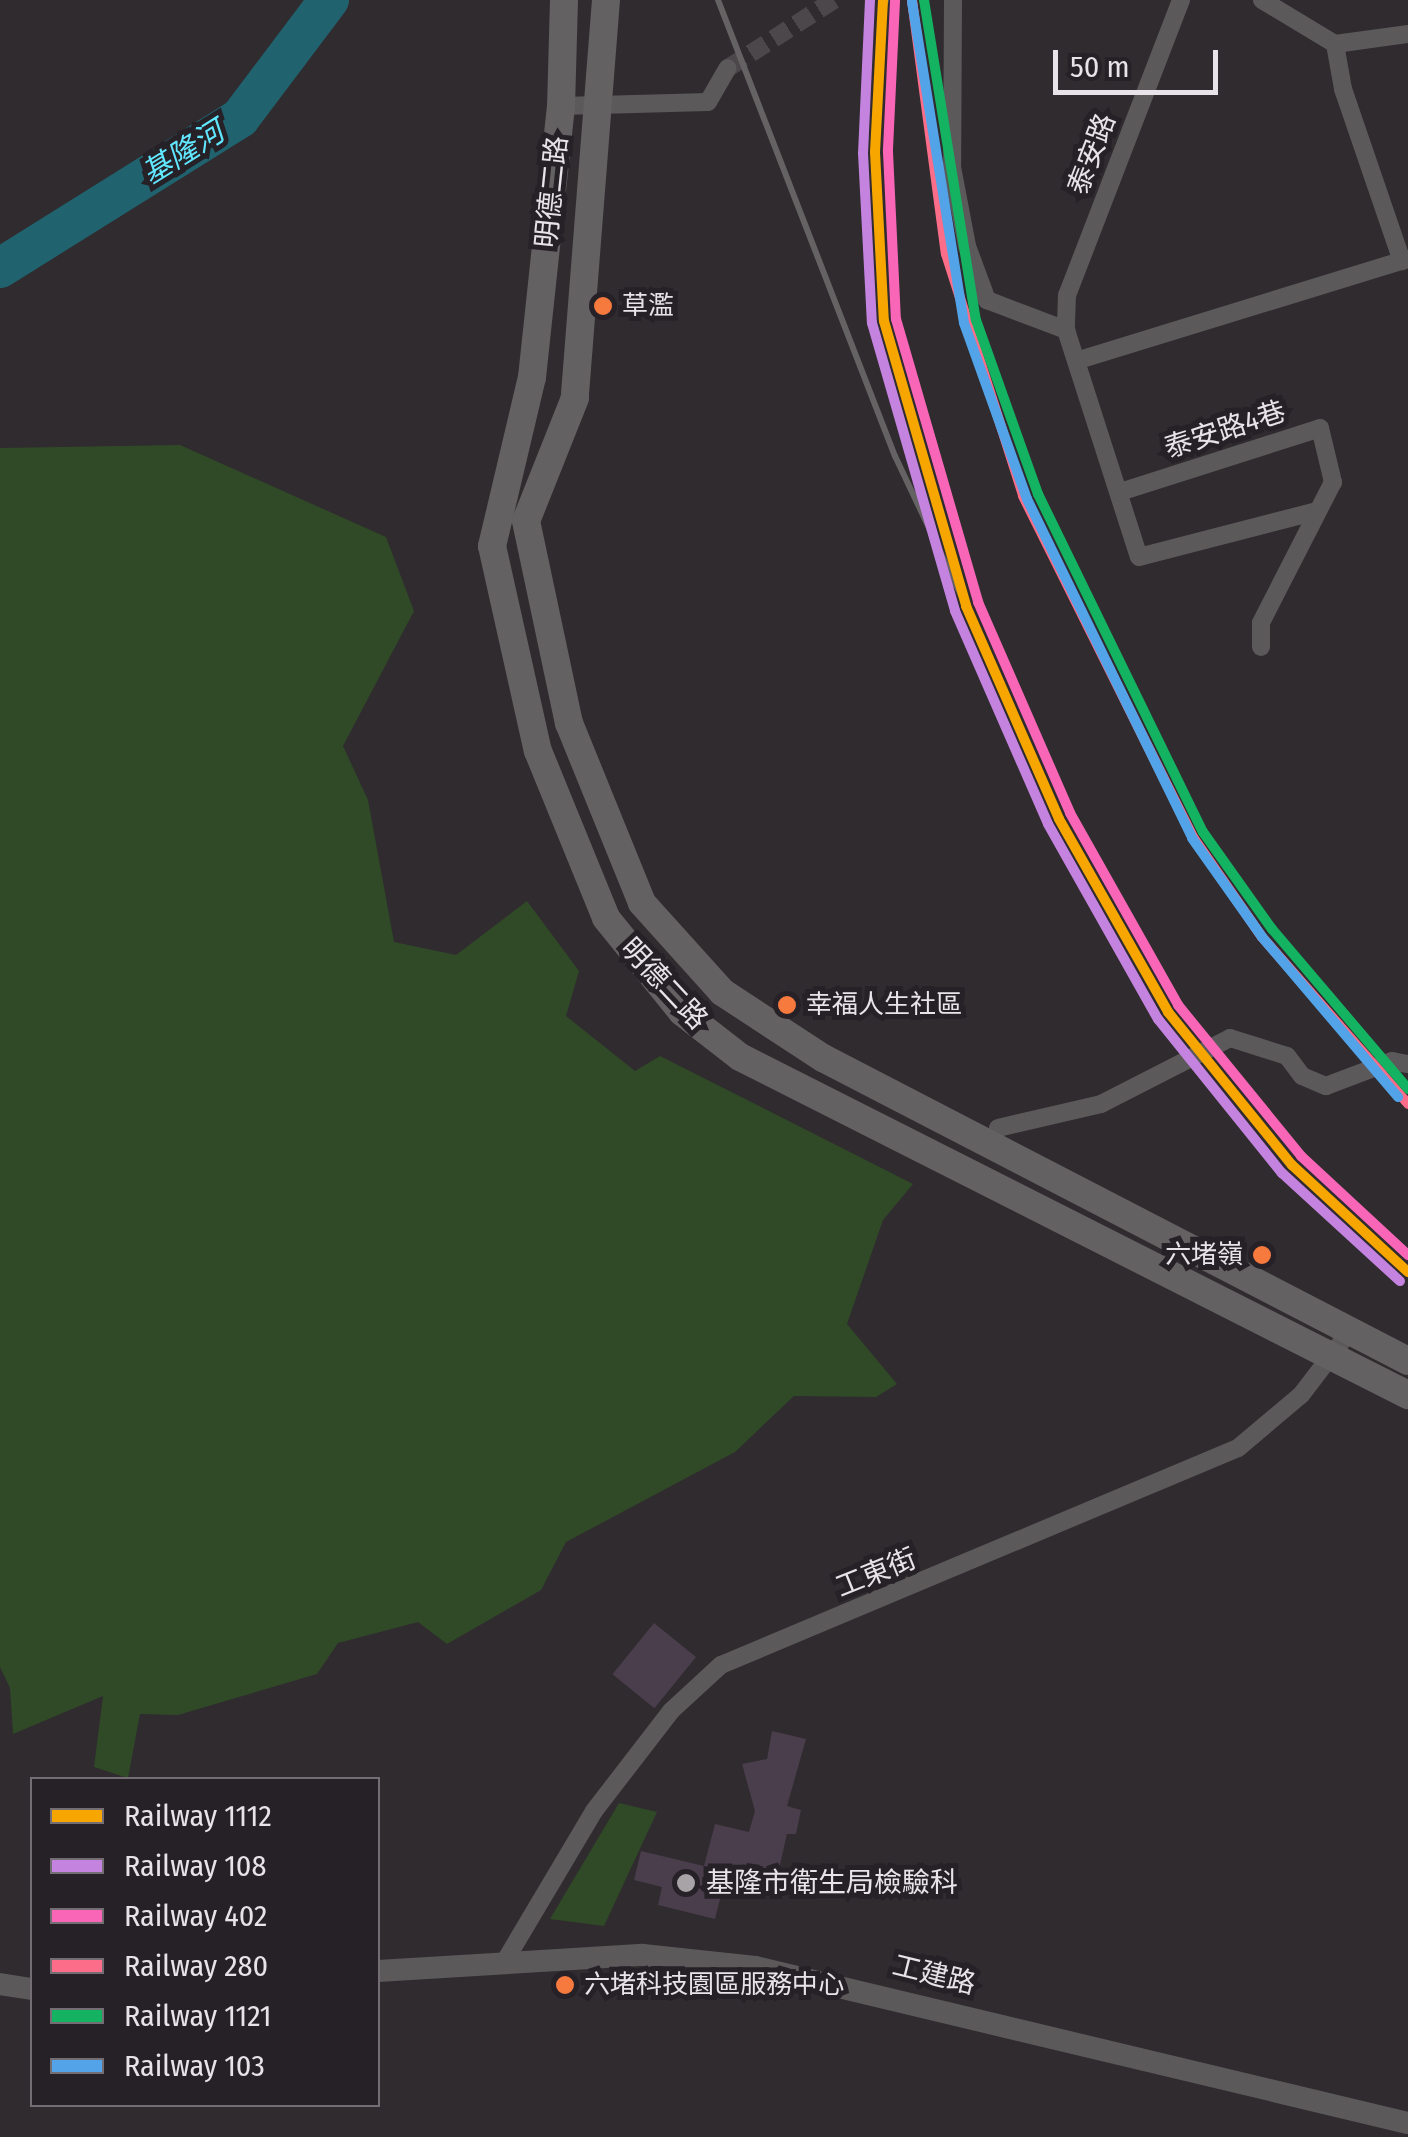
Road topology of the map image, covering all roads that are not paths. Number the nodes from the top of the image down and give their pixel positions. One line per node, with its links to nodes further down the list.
1 (564, 0): 9 (main road, 明德二路)
2 (606, 0): 10 (main road, 明德二路)
3 (953, 0): 12 (street)
4 (1181, 0): 12 (street, 泰安路)
5 (1262, 0): 7 (street)
6 (1408, 34): 7 (street)
7 (1336, 44): 11 (street)
8 (728, 68): 10 (street)
9 (561, 106): 10 (street); 20 (main road, 明德二路)
10 (593, 108): 19 (main road, 明德二路)
11 (1405, 260): 13 (street)
12 (1066, 330): 13 (street)
13 (1079, 360): 14 (street)
14 (1120, 492): 15 (street); 15 (street, 泰安路4巷)
15 (1317, 511): 16 (street, 泰安路4巷)
16 (1262, 647)
17 (1408, 1064): 18 (street)
18 (998, 1128)
19 (1350, 1331): 20 (street, 工東街); 21 (main road, 明德二路)
20 (1334, 1356): 22 (main road, 明德二路); 23 (street, 工東街)
21 (1408, 1361)
22 (1408, 1395)
23 (505, 1962): 24 (street, 工建路); 27 (street, 工建路)
24 (380, 1970)
25 (0, 1984): 26 (street)
26 (30, 1989)
27 (1408, 2123)

